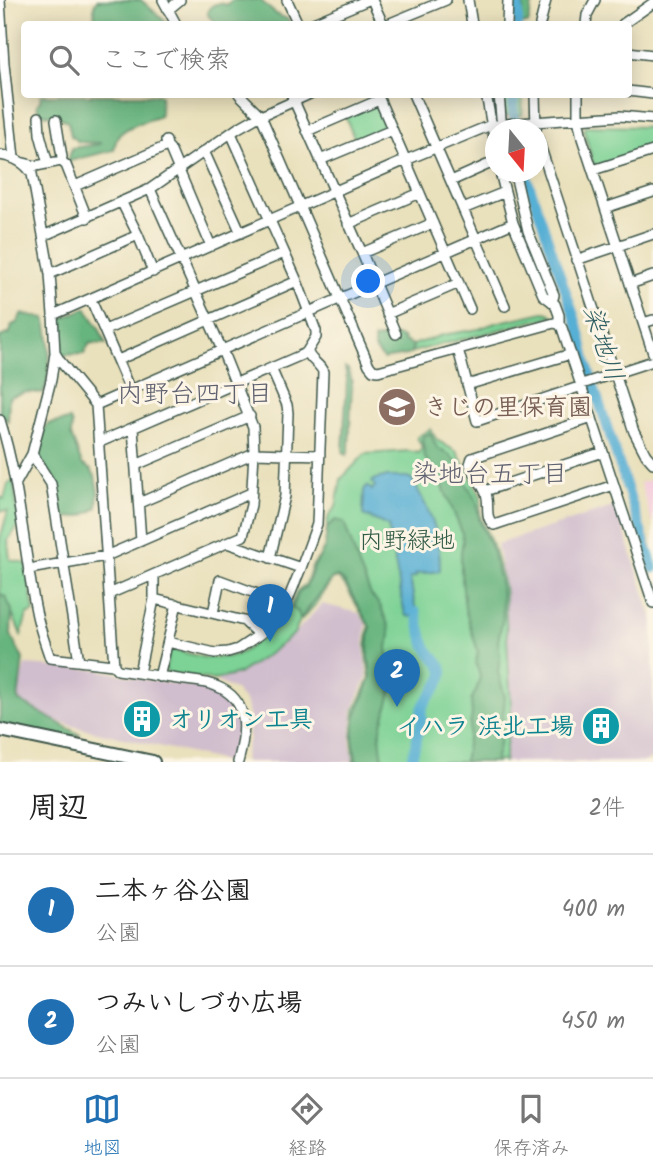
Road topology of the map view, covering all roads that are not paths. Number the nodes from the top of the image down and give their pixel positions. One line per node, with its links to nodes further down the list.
1 (1, 0): 23 (street)
2 (163, 0): 12 (street)
3 (180, 0): 12 (street)
4 (288, 0): 14 (street)
5 (370, 0): 15 (street); 16 (street)
6 (446, 0): 17 (street)
7 (468, 0): 18 (street)
8 (508, 0): 19 (street)
9 (546, 0): 20 (street)
10 (595, 0): 21 (street)
11 (653, 3): 22 (street)
12 (168, 10): 13 (street)
13 (174, 21)
14 (297, 21)
15 (318, 21)
16 (383, 21)
17 (393, 21)
18 (472, 21)
19 (507, 21)
20 (541, 21)
21 (586, 21)
22 (627, 21)
23 (2, 47): 54 (street)
24 (632, 52): 25 (street)
25 (653, 55)
26 (632, 91): 27 (street)
27 (653, 94)
28 (243, 98): 37 (street)
29 (292, 98): 37 (street); 48 (street)
30 (376, 98): 48 (street)
31 (378, 98): 47 (street)
32 (415, 98): 50 (street)
33 (487, 98): 40 (street)
34 (500, 98): 41 (street)
35 (535, 98): 42 (street)
36 (578, 98): 39 (street)
37 (261, 116): 49 (street); 73 (street)
38 (39, 117): 58 (street)
39 (578, 118): 43 (street); 45 (street); 61 (street)
40 (490, 119)
41 (504, 119)
42 (535, 119)
43 (653, 119)
44 (56, 120): 57 (street)
45 (548, 124)
46 (485, 127): 50 (street)
47 (392, 130): 55 (street); 56 (street)
48 (307, 131): 55 (street)
49 (231, 133): 51 (street); 77 (street)
50 (437, 147): 56 (street); 63 (street)
51 (204, 151): 60 (street); 81 (street)
52 (653, 151): 61 (street)
53 (0, 155): 54 (street)
54 (18, 160): 58 (street); 84 (street)
55 (320, 160): 68 (street)
56 (406, 160): 68 (street); 71 (street)
57 (61, 161): 58 (street); 66 (street)
58 (48, 164)
59 (485, 166): 63 (street)
60 (178, 169): 66 (street); 67 (street); 86 (street)
61 (593, 170): 74 (street)
62 (548, 173): 92 (street)
63 (451, 181): 75 (street)
64 (502, 182): 69 (street)
65 (517, 182): 103 (street)
66 (75, 186): 76 (street)
67 (150, 190): 72 (street); 91 (street)
68 (335, 192): 73 (street); 80 (street)
69 (505, 192): 75 (street); 79 (street)
70 (653, 192): 74 (street)
71 (420, 193): 78 (street); 80 (street)
72 (122, 202): 76 (street); 83 (street)
73 (301, 207): 77 (street); 101 (street)
74 (605, 208): 87 (street)
75 (463, 209): 85 (street)
76 (87, 218): 84 (street)
77 (269, 221): 81 (street); 88 (street)
78 (433, 223): 89 (street); 90 (street)
79 (513, 223): 85 (street); 103 (street)
80 (348, 224): 89 (street)
81 (241, 233): 86 (street)
82 (653, 234): 87 (street)
83 (138, 235): 93 (street); 94 (street)
84 (43, 236): 94 (street)
85 (476, 239): 90 (street); 104 (street)
86 (211, 246): 91 (street)
87 (617, 246): 92 (street); 99 (street)
88 (284, 253): 96 (street); 100 (street)
89 (362, 253): 98 (street)
90 (446, 253): 97 (street); 98 (street)
91 (182, 259): 93 (street); 100 (street)
92 (576, 260): 124 (street)
93 (153, 272): 102 (street)
94 (50, 274): 108 (street)
95 (653, 276): 99 (street)
96 (296, 281): 106 (street); 109 (street)
97 (458, 282): 105 (street); 107 (street)
98 (375, 284): 101 (street); 107 (street)
99 (630, 284): 111 (street)
100 (195, 291): 109 (street); 113 (street)
101 (341, 298): 106 (street); 116 (street)
102 (91, 300): 108 (street); 113 (street)
103 (552, 302): 112 (street)
104 (505, 306)
105 (470, 309)
106 (309, 312): 115 (street); 120 (street)
107 (387, 314): 114 (street)
108 (53, 315): 117 (street)
109 (208, 319): 115 (street); 121 (street)
110 (653, 320): 111 (street)
111 (643, 323): 118 (street)
112 (559, 324): 116 (street); 119 (street)
113 (105, 330): 121 (street)
114 (396, 334)
115 (222, 349): 125 (street); 128 (street)
116 (458, 349): 127 (street)
117 (55, 353): 129 (street); 137 (street)
118 (653, 353)
119 (571, 354): 126 (street); 127 (street)
120 (306, 356): 123 (street); 139 (street)
121 (118, 360): 128 (street)
122 (653, 361): 124 (street)
123 (271, 368): 125 (street); 138 (street)
124 (614, 373): 126 (street); 140 (street)
125 (236, 383): 130 (street); 133 (street)
126 (584, 384): 127 (street); 131 (street)
127 (467, 385)
128 (130, 390): 129 (street)
129 (96, 405): 134 (street)
130 (250, 415): 136 (street); 141 (street)
131 (592, 418): 135 (street); 144 (street)
132 (0, 421): 142 (street)
133 (134, 428): 134 (street); 141 (street)
134 (100, 442): 151 (street)
135 (603, 452): 143 (street); 144 (street)
136 (254, 453): 138 (street); 145 (street); 146 (street)
137 (32, 454): 142 (street); 153 (street)
138 (288, 454): 139 (street); 152 (street)
139 (320, 455): 154 (street)
140 (653, 463)
141 (136, 465): 146 (street)
142 (16, 483): 155 (street)
143 (614, 485): 144 (street); 159 (street)
144 (485, 491)
145 (251, 493): 147 (street); 148 (street)
146 (139, 503): 148 (street)
147 (243, 536): 149 (street); 150 (street)
148 (141, 541): 151 (street)
149 (227, 543): 150 (street); 156 (street)
150 (239, 547): 152 (street)
151 (106, 556): 153 (street); 157 (street)
152 (270, 558): 154 (street)
153 (64, 563): 155 (street); 165 (street)
154 (301, 568): 161 (street)
155 (29, 569): 165 (street)
156 (154, 575): 157 (street); 158 (street)
157 (109, 594): 166 (street)
158 (154, 599): 160 (street); 167 (street)
159 (653, 603)
160 (177, 604): 162 (street); 164 (street)
161 (287, 605): 162 (street); 163 (street)
162 (213, 613): 163 (street)
163 (259, 635): 164 (street)
164 (168, 642): 168 (street)
165 (79, 661): 166 (street)
166 (114, 666): 167 (street)
167 (139, 674): 168 (street)
168 (159, 677): 173 (street)
169 (0, 730): 172 (main road)
170 (0, 737): 171 (main road)
171 (113, 762)
172 (153, 762)
173 (238, 762)

